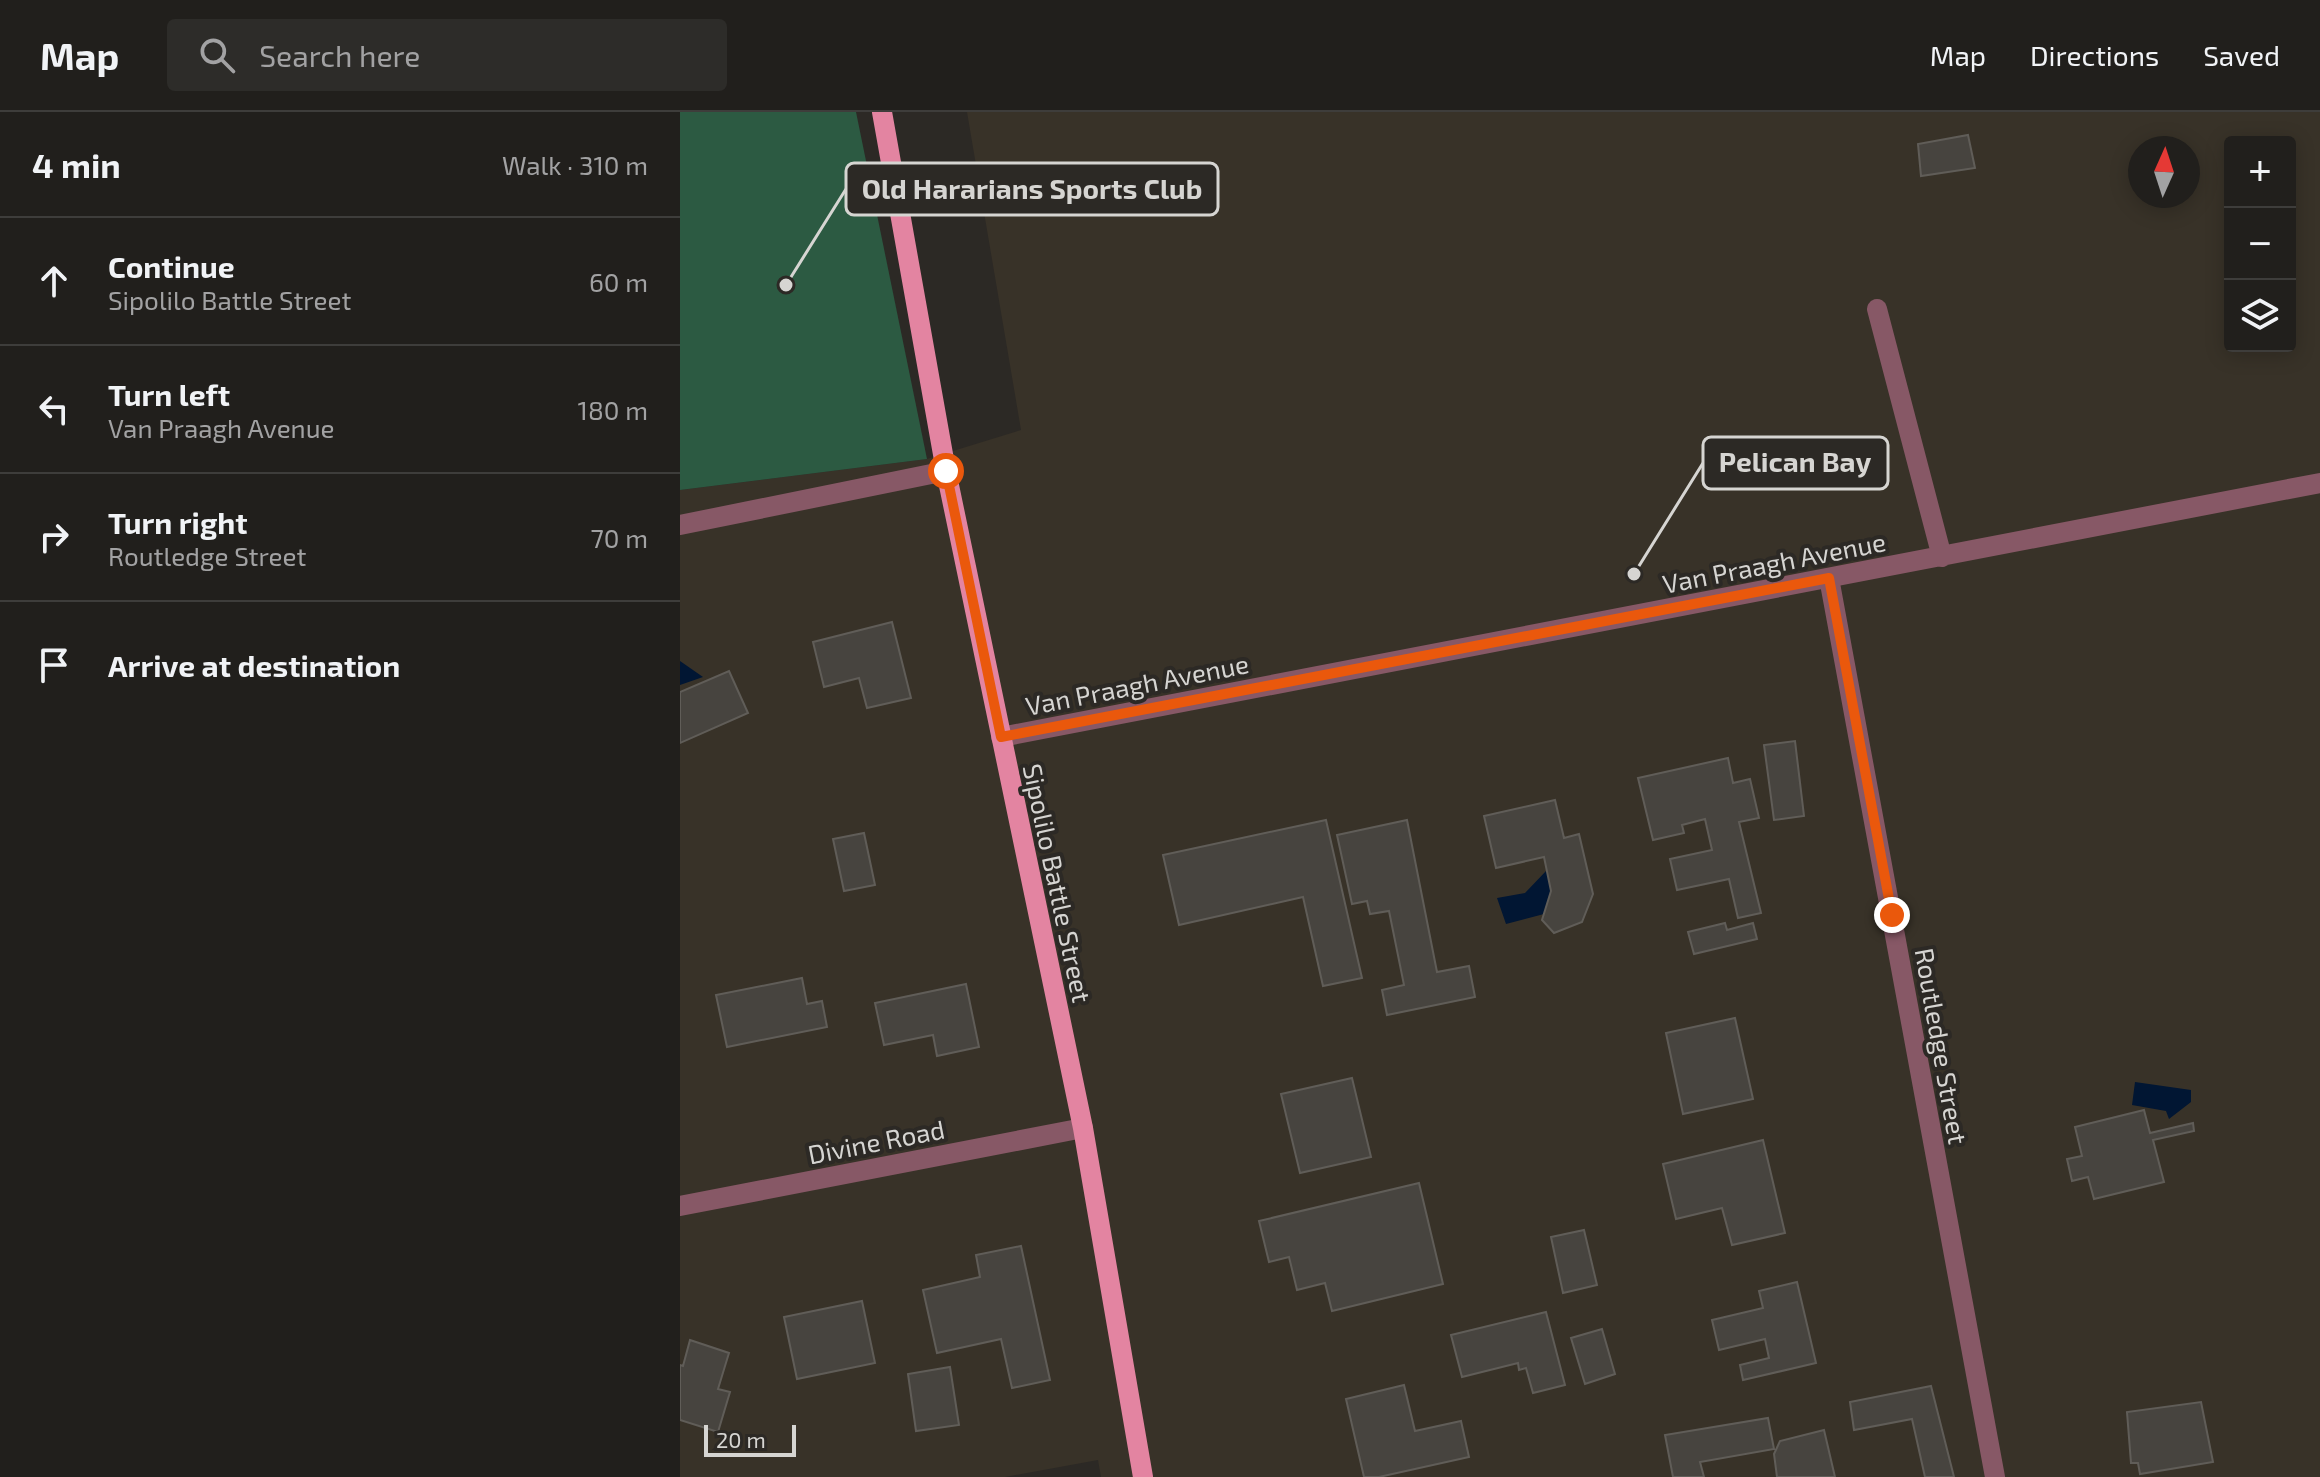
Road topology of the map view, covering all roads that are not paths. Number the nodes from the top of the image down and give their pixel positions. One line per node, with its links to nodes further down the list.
1 (882, 112): 3 (main road, Sipolilo Battle Street)
2 (1877, 309): 6 (street)
3 (946, 471): 5 (street); 8 (main road, Sipolilo Battle Street)
4 (2320, 483): 6 (street, Van Praagh Avenue)
5 (680, 525)
6 (1942, 557): 7 (street, Van Praagh Avenue)
7 (1829, 578): 8 (street, Van Praagh Avenue); 12 (street, Routledge Street)
8 (1001, 737): 9 (main road, Sipolilo Battle Street)
9 (1083, 1128): 10 (street, Divine Road); 11 (main road, Sipolilo Battle Street)
10 (680, 1206)
11 (1143, 1477)
12 (1995, 1477)

